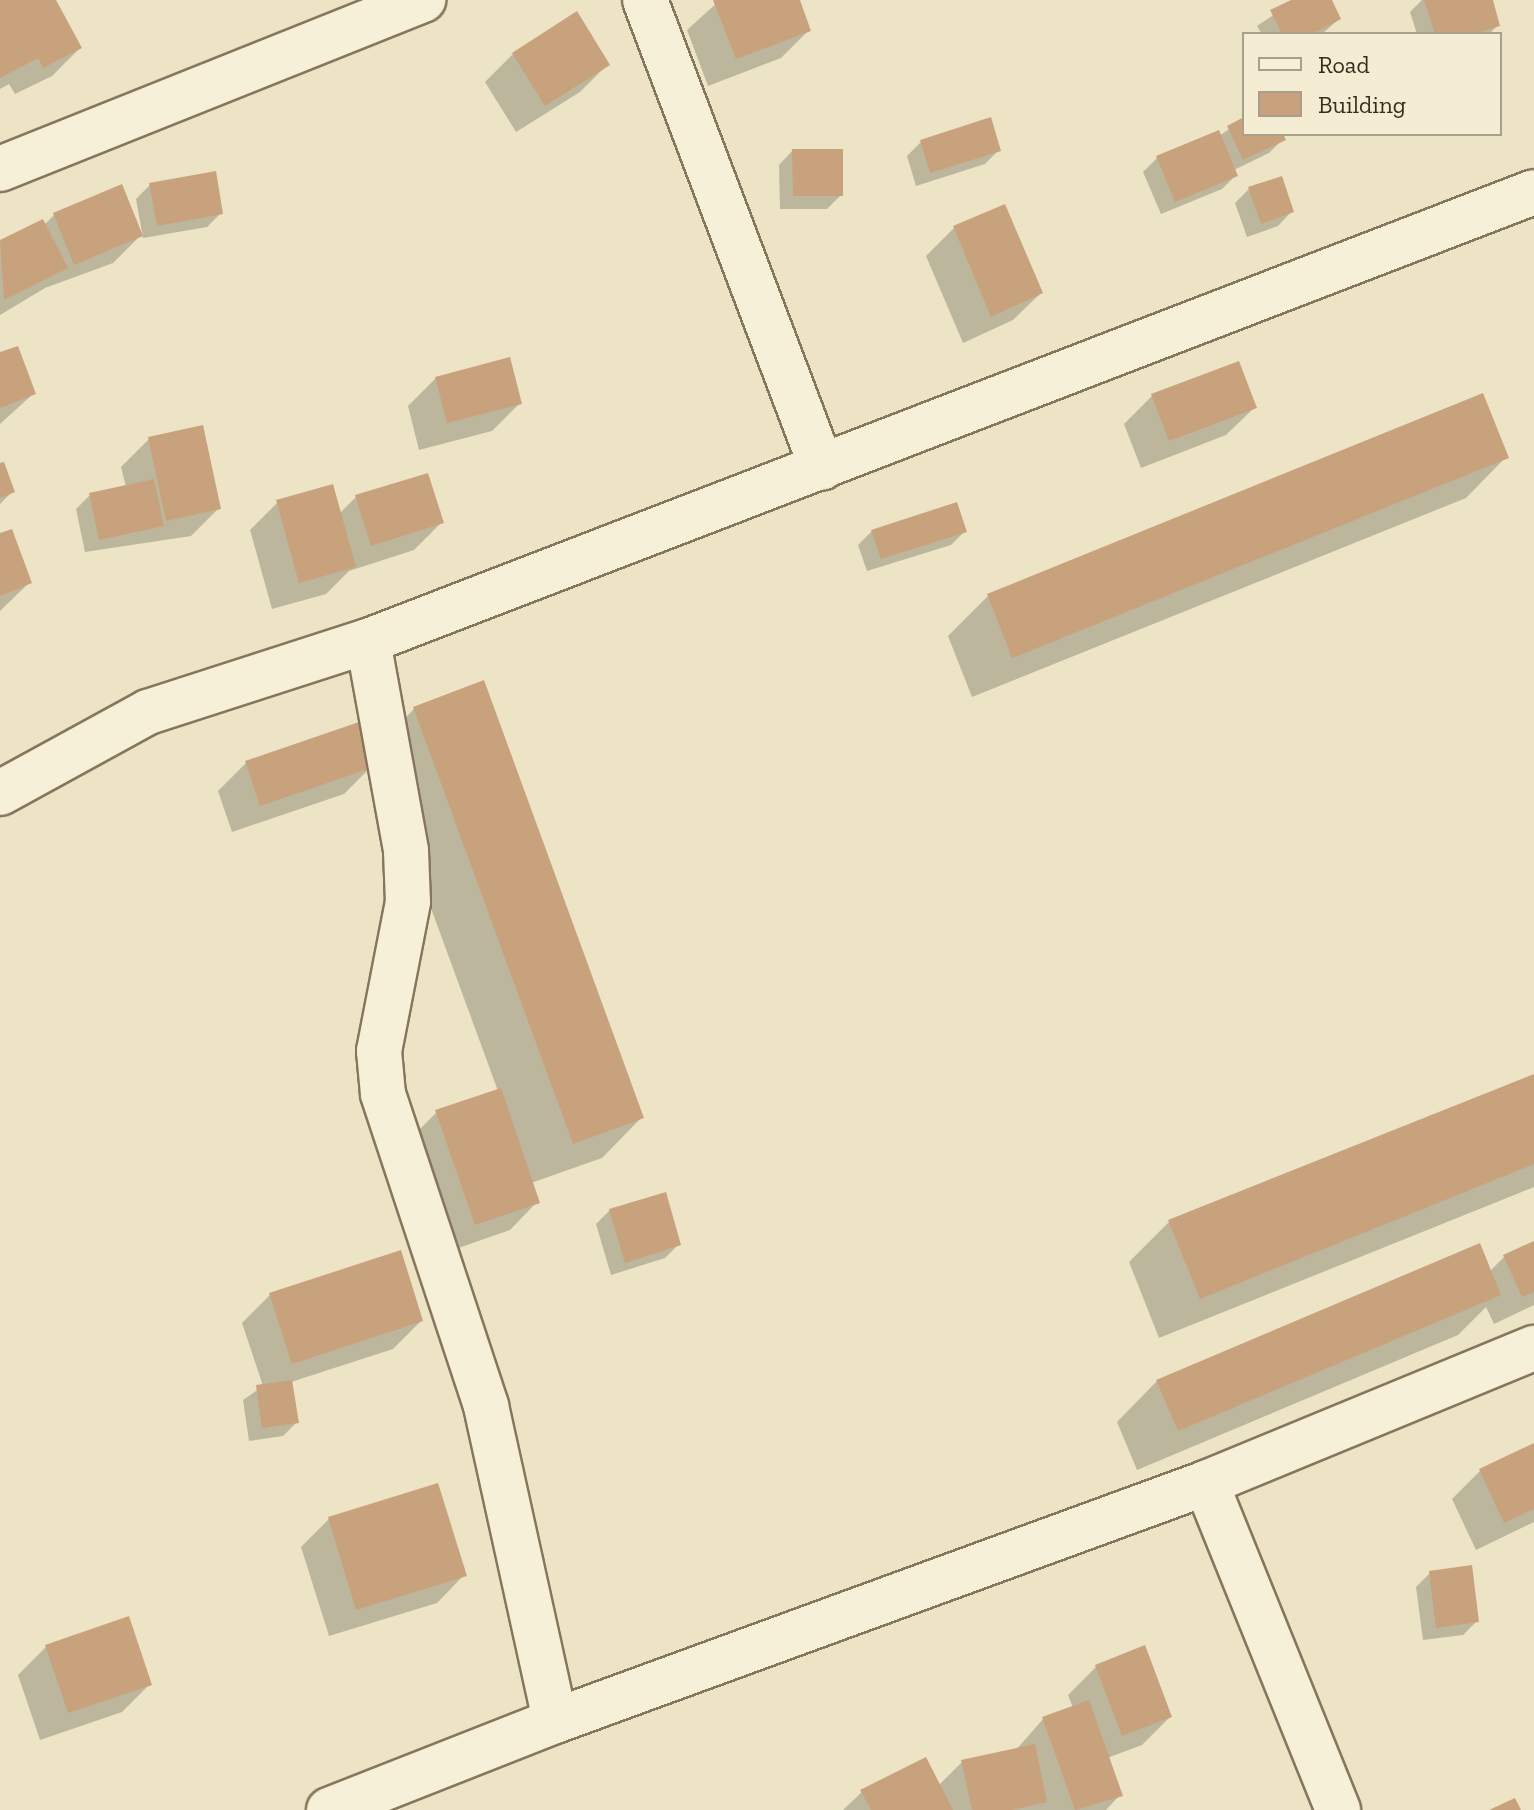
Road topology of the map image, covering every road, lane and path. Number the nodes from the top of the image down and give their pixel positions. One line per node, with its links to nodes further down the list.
1 (423, 0): 3 (street)
2 (645, 0): 5 (street)
3 (0, 169)
4 (1534, 192): 5 (street)
5 (822, 468): 6 (street)
6 (368, 641): 7 (street); 10 (street)
7 (0, 793)
8 (1534, 1348): 9 (street)
9 (1206, 1483): 10 (street); 12 (street)
10 (555, 1721): 11 (street)
11 (329, 1810)
12 (1338, 1810)

